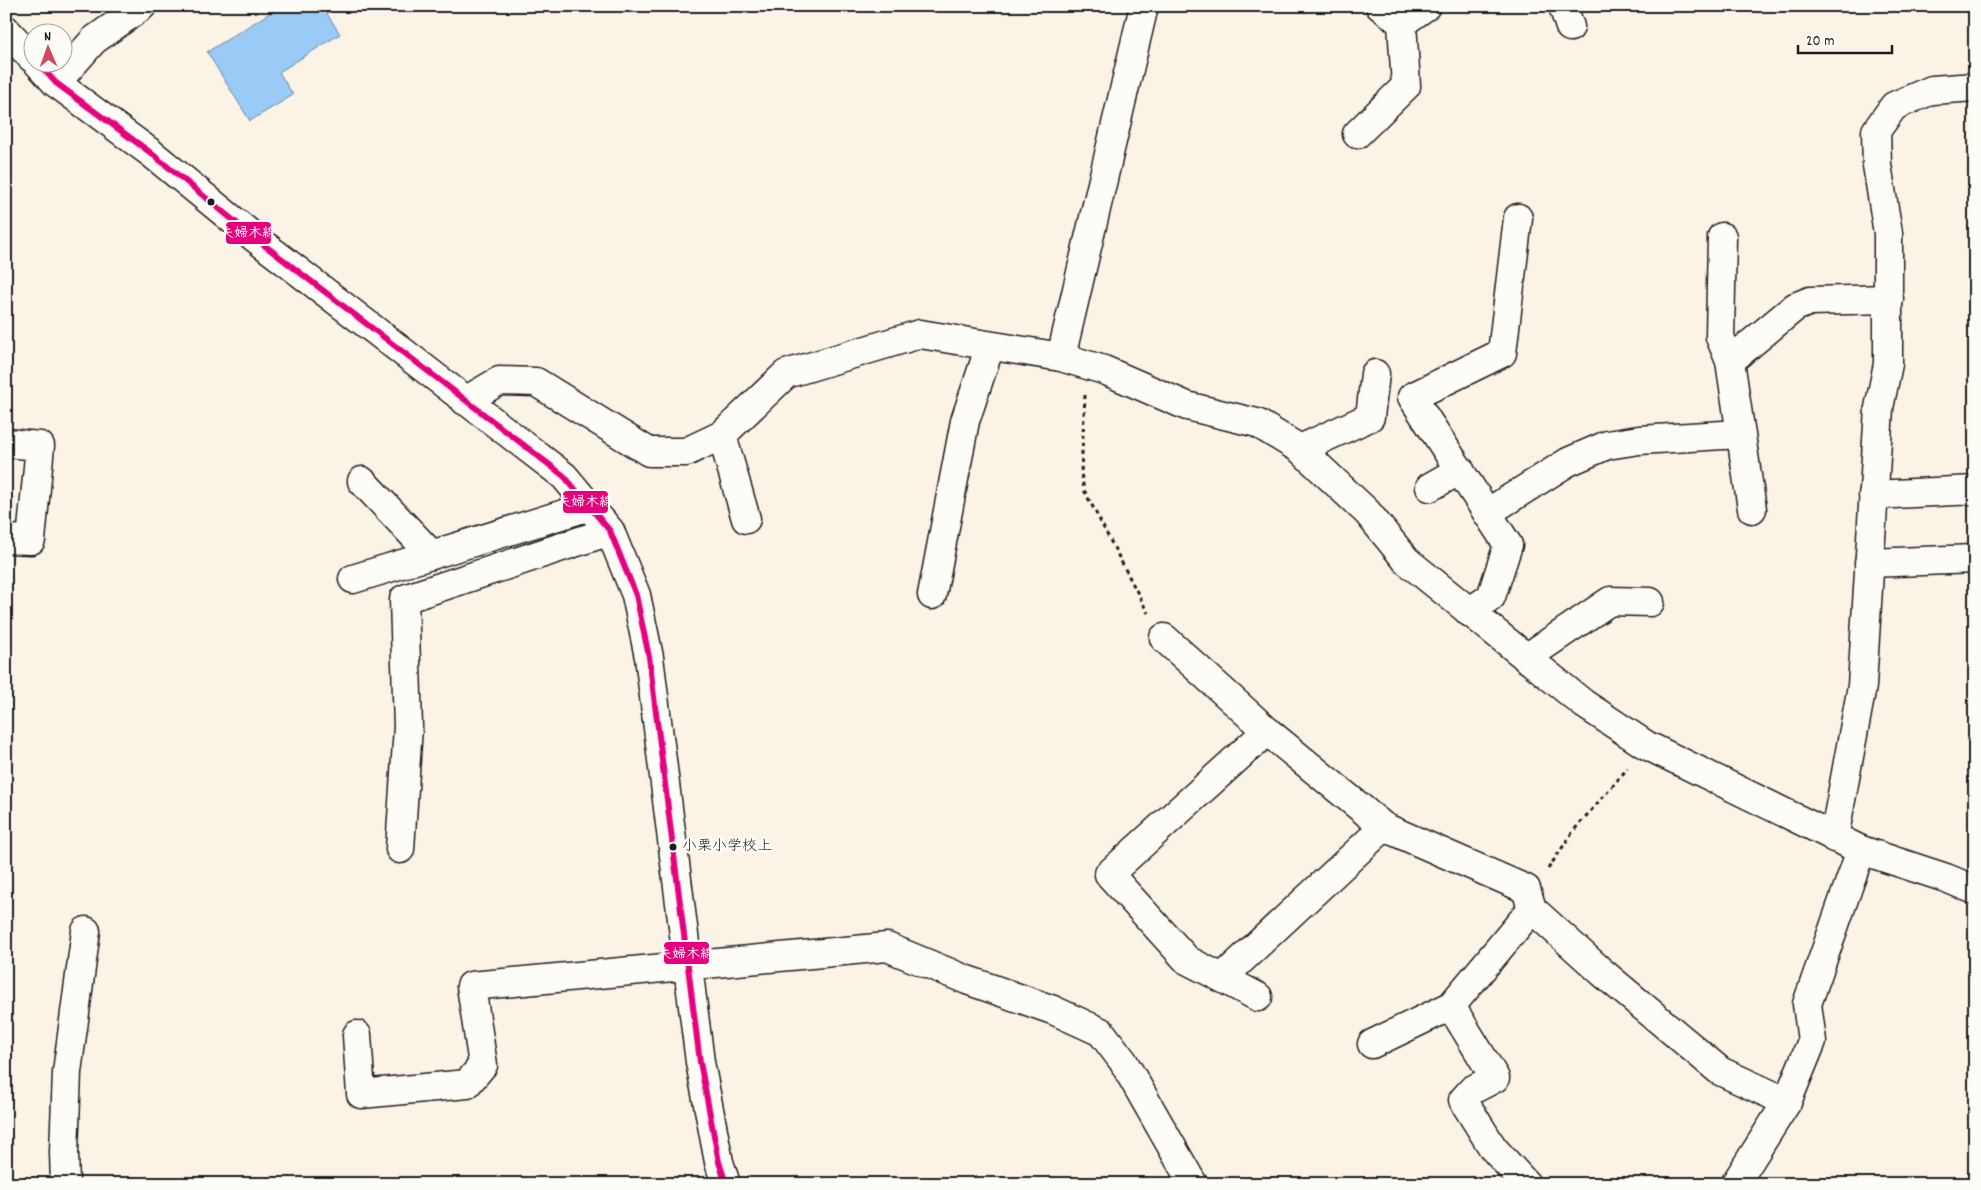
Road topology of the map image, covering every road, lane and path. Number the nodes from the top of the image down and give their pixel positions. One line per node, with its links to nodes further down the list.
1 (142, 6): 9 (street)
2 (1144, 6): 16 (street)
3 (1380, 6): 5 (street)
4 (1426, 6): 5 (street)
5 (1402, 23): 11 (street)
6 (6, 30): 7 (street)
7 (22, 47)
8 (46, 72): 9 (street)
9 (56, 83): 20 (street)
10 (1975, 87): 14 (street)
11 (1357, 134)
12 (1518, 218): 25 (street)
13 (1722, 237): 17 (street)
14 (1889, 299): 17 (street); 29 (street)
15 (990, 346): 16 (street); 22 (street); 40 (street)
16 (1061, 357): 18 (street)
17 (1730, 361): 21 (street)
18 (1087, 365): 24 (street); 43 (path)
19 (1374, 374): 24 (street)
20 (465, 401): 22 (street); 30 (street)
21 (1740, 434): 31 (street); 32 (street)
22 (722, 435): 33 (street)
23 (6, 443): 35 (street)
24 (1300, 449): 42 (street)
25 (1460, 470): 27 (street); 32 (street)
26 (362, 481): 36 (street)
27 (1430, 487)
28 (1975, 490): 29 (street)
29 (1873, 495): 38 (street)
30 (590, 506): 34 (street); 36 (street)
31 (1752, 509)
32 (1487, 513): 42 (street)
33 (746, 519)
34 (610, 531): 49 (street); 54 (street)
35 (6, 539)
36 (432, 555): 39 (street)
37 (1975, 558): 38 (street)
38 (1869, 563): 48 (street)
39 (353, 579)
40 (932, 595)
41 (1650, 602): 44 (street)
42 (1468, 612): 44 (street)
43 (1164, 638): 45 (street)
44 (1526, 658): 46 (street)
45 (1267, 731): 47 (street); 55 (street)
46 (1646, 745): 48 (street); 52 (path)
47 (1384, 827): 52 (street); 55 (street)
48 (1834, 838): 50 (street)
49 (400, 849)
50 (1861, 850): 51 (street); 60 (street)
51 (1975, 890)
52 (1529, 899): 57 (street); 60 (street)
53 (86, 931): 61 (street)
54 (688, 966): 58 (street); 62 (street); 63 (street)
55 (1222, 978): 56 (street)
56 (1258, 997)
57 (1450, 1006): 59 (street); 64 (street)
58 (357, 1035)
59 (1372, 1044)
60 (1788, 1102): 65 (street)
61 (65, 1184)
62 (726, 1184)
63 (1193, 1184)
64 (1526, 1184)
65 (1735, 1184)

